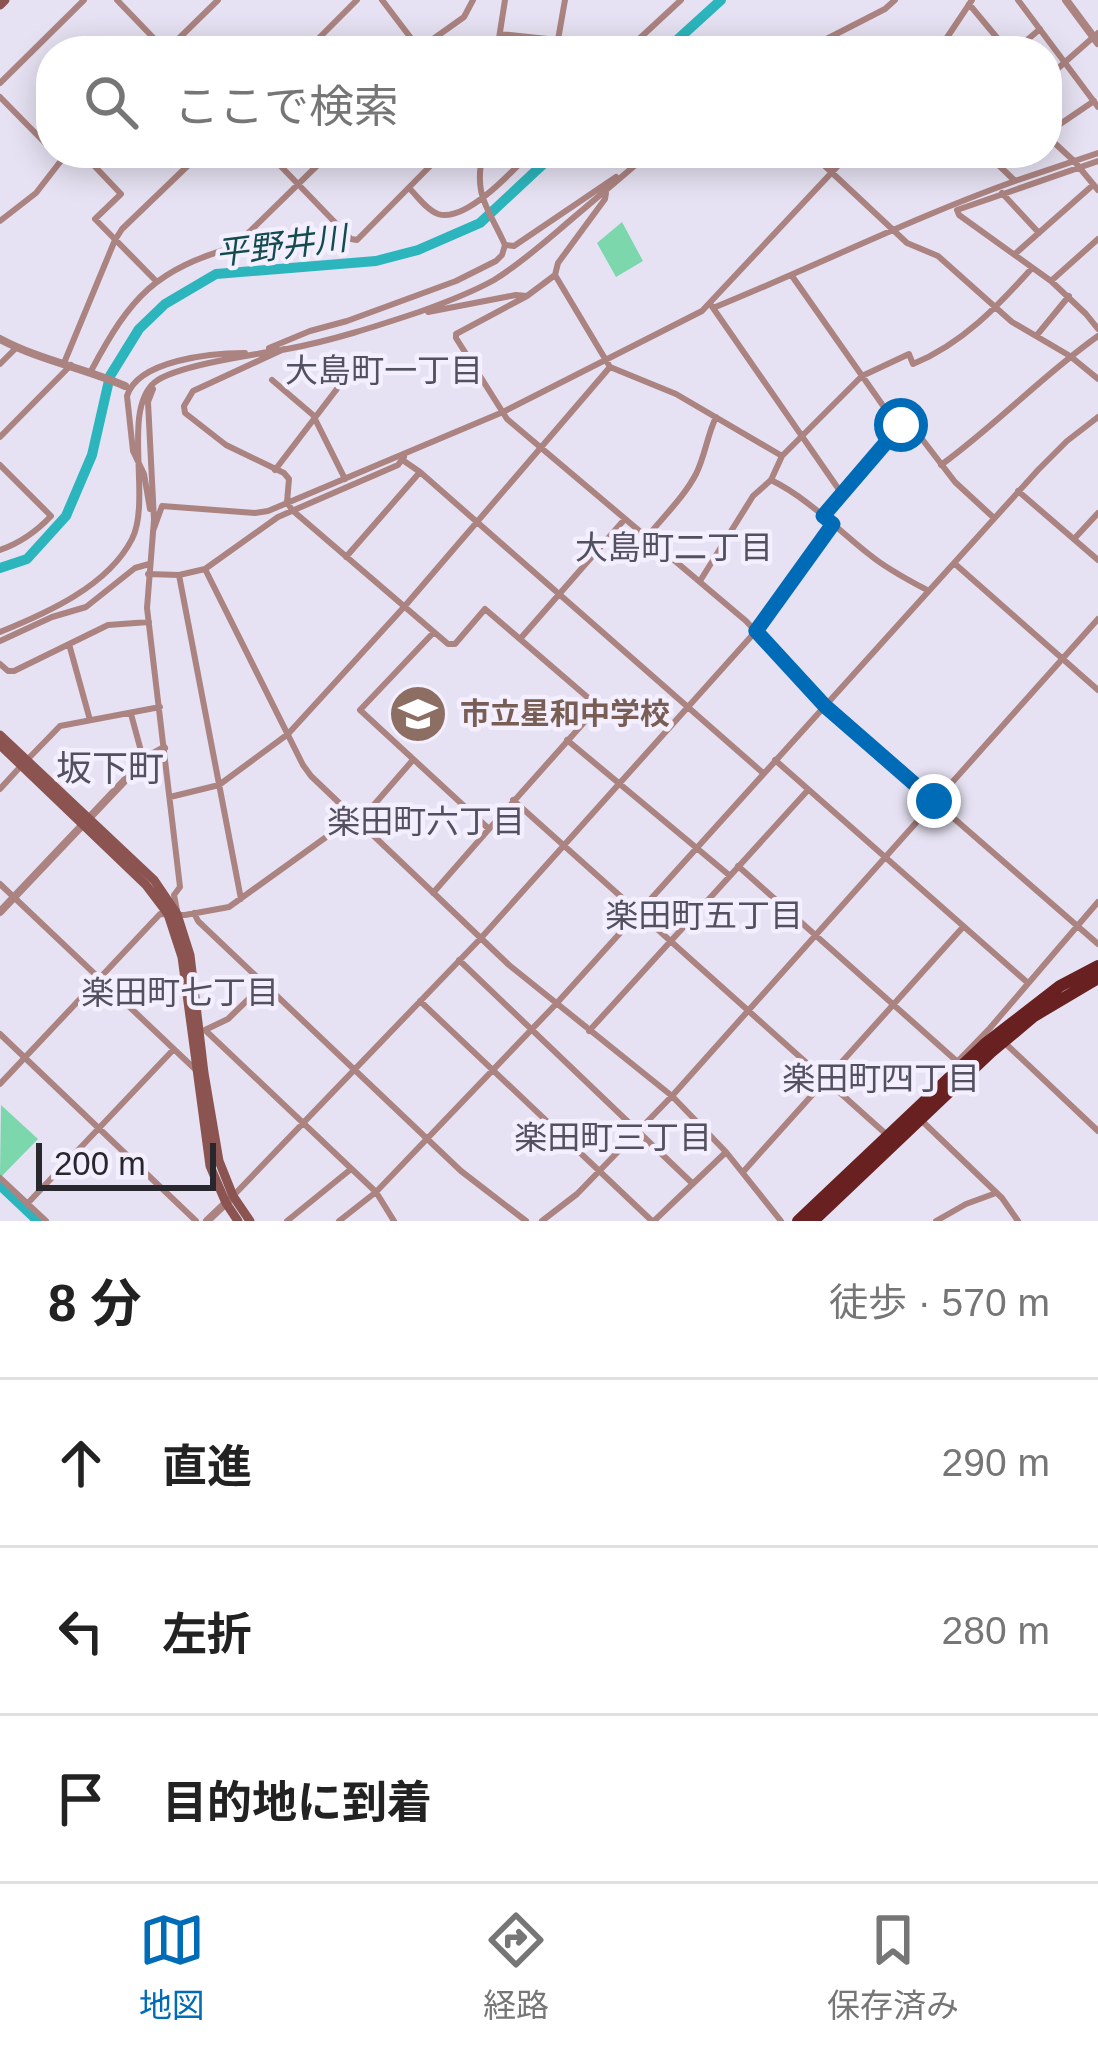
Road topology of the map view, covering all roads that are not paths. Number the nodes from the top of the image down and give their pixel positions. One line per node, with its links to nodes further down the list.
1 (84, 0): 16 (street)
2 (117, 0): 17 (street)
3 (218, 0): 18 (street)
4 (357, 0): 19 (street)
5 (382, 0): 20 (street)
6 (473, 0): 21 (street)
7 (565, 0): 23 (street)
8 (681, 0): 24 (street)
9 (897, 0): 25 (street)
10 (1018, 0): 14 (street)
11 (1067, 0): 30 (street)
12 (504, 1): 15 (street)
13 (971, 2): 26 (street); 27 (street)
14 (1040, 29): 28 (street); 29 (street)
15 (500, 34): 22 (street)
16 (48, 36)
17 (152, 36)
18 (181, 36)
19 (321, 36)
20 (409, 36)
21 (439, 36)
22 (519, 36)
23 (558, 36)
24 (642, 36)
25 (830, 36)
26 (948, 36)
27 (999, 36)
28 (1031, 36)
29 (1045, 36)
30 (1096, 38): 33 (street)
31 (36, 47): 34 (street)
32 (1062, 59): 33 (street)
33 (1064, 62): 36 (street)
34 (0, 83)
35 (0, 97): 38 (street)
36 (1096, 104): 37 (street)
37 (1062, 126)
38 (36, 134)
39 (1062, 150): 41 (street)
40 (1098, 157): 41 (street)
41 (1076, 164): 53 (street); 59 (street); 62 (street)
42 (55, 168): 64 (street)
43 (96, 168): 68 (street)
44 (185, 168): 68 (street)
45 (283, 168): 58 (street)
46 (315, 168): 58 (street)
47 (430, 168): 60 (street)
48 (479, 168): 63 (street)
49 (515, 168): 63 (street)
50 (828, 168): 56 (street)
51 (836, 168): 56 (street)
52 (1002, 168): 57 (street)
53 (1062, 168)
54 (1062, 168): 57 (street)
55 (632, 169): 61 (street); 69 (street)
56 (832, 172): 65 (street); 78 (street)
57 (1015, 181): 65 (street)
58 (298, 184): 60 (street); 74 (street)
59 (1096, 188): 66 (street)
60 (410, 189): 63 (street)
61 (607, 190): 72 (street); 80 (street)
62 (1002, 193): 66 (street); 70 (street)
63 (483, 199): 69 (street)
64 (0, 221)
65 (894, 230): 73 (street); 79 (street)
66 (1039, 233): 70 (street)
67 (1098, 239): 75 (street)
68 (115, 240): 74 (street); 92 (street)
69 (505, 245): 86 (street)
70 (1014, 255): 71 (street)
71 (1032, 268): 75 (street); 79 (street)
72 (554, 275): 76 (street); 90 (street)
73 (792, 275): 78 (street); 94 (street)
74 (156, 281): 93 (street)
75 (1051, 281): 77 (street)
76 (527, 296): 80 (street); 99 (street)
77 (1069, 296): 81 (street); 82 (street)
78 (712, 306): 90 (street); 104 (street)
79 (995, 309): 82 (street); 94 (street)
80 (417, 313): 85 (street)
81 (1098, 333): 88 (street)
82 (1037, 336): 88 (street)
83 (0, 339): 84 (street)
84 (16, 348): 91 (street); 92 (street)
85 (284, 349): 86 (street); 112 (street)
86 (266, 350): 87 (street)
87 (248, 354): 95 (street); 98 (street)
88 (1070, 356): 96 (street); 111 (street)
89 (359, 360): 102 (street)
90 (608, 363): 99 (street); 100 (street); 106 (street)
91 (0, 364)
92 (68, 364): 93 (street); 105 (street)
93 (93, 372): 98 (street)
94 (862, 376): 103 (street); 104 (street)
95 (159, 378): 109 (street); 125 (street)
96 (1098, 379)
97 (272, 380): 102 (street)
98 (127, 387): 109 (street)
99 (503, 412): 106 (street); 108 (street)
100 (716, 417): 107 (street); 126 (street)
101 (1098, 417): 116 (street)
102 (315, 418): 112 (street); 114 (street)
103 (901, 425): 111 (street); 117 (street)
104 (802, 435): 107 (street); 117 (street)
105 (0, 437)
106 (542, 448): 122 (street); 123 (street)
107 (782, 456): 115 (street)
108 (405, 457): 113 (street); 114 (street); 118 (street)
109 (139, 463): 125 (street); 143 (street)
110 (0, 465): 128 (street)
111 (941, 465): 121 (street)
112 (275, 470): 118 (street)
113 (420, 472): 123 (street); 129 (street)
114 (345, 478): 118 (street)
115 (771, 480): 120 (street); 136 (street)
116 (1018, 491): 121 (street); 127 (street)
117 (842, 494): 120 (street)
118 (289, 506): 125 (street); 129 (street); 133 (street)
119 (1098, 513): 127 (street)
120 (823, 516): 124 (street)
121 (994, 518): 131 (street)
122 (625, 519): 126 (street); 138 (street)
123 (477, 522): 138 (street); 139 (street)
124 (833, 524): 137 (street); 142 (street)
125 (153, 531): 132 (street)
126 (647, 537): 136 (street)
127 (1074, 539): 130 (street)
128 (0, 550)
129 (346, 556): 139 (street)
130 (1098, 560)
131 (954, 562): 137 (street); 148 (street)
132 (149, 564): 134 (street); 146 (street)
133 (205, 568): 135 (street); 156 (street)
134 (148, 574): 135 (street); 141 (street)
135 (178, 575): 167 (street)
136 (700, 581): 142 (street)
137 (927, 590): 153 (street)
138 (560, 594): 145 (street); 152 (street)
139 (404, 607): 144 (street); 156 (street)
140 (1098, 619): 148 (street)
141 (149, 622): 147 (street); 151 (street)
142 (756, 631): 152 (street); 153 (street)
143 (0, 632)
144 (434, 632): 145 (street); 163 (street)
145 (520, 639): 158 (street)
146 (0, 641)
147 (69, 644): 149 (street); 155 (street)
148 (1063, 659): 150 (street); 172 (street)
149 (0, 664)
150 (1098, 690)
151 (160, 706): 154 (street); 160 (street)
152 (688, 706): 165 (street); 166 (street)
153 (825, 706): 162 (street); 172 (street)
154 (131, 714): 155 (street); 161 (street)
155 (90, 720): 164 (street)
156 (289, 734): 167 (street); 173 (street)
157 (0, 735): 164 (main road)
158 (567, 740): 166 (street); 171 (street)
159 (0, 745): 164 (main road)
160 (164, 748): 161 (street); 170 (street)
161 (146, 758): 174 (street)
162 (775, 760): 165 (street); 169 (street)
163 (412, 761): 173 (street); 175 (street)
164 (24, 763): 168 (street); 174 (main road)
165 (764, 773): 177 (street)
166 (619, 783): 176 (street); 177 (street)
167 (219, 785): 170 (street); 184 (street)
168 (0, 789)
169 (808, 789): 178 (street); 179 (street)
170 (170, 797): 189 (street)
171 (513, 800): 175 (street); 176 (street)
172 (934, 801): 178 (street); 190 (street)
173 (356, 819): 182 (street); 184 (street)
174 (86, 822): 183 (street); 189 (main road)
175 (489, 830): 182 (street)
176 (563, 845): 187 (street); 193 (street)
177 (698, 848): 180 (street); 187 (street)
178 (885, 857): 191 (street); 192 (street)
179 (738, 866): 180 (street); 192 (street)
180 (729, 875): 194 (street)
181 (0, 884): 183 (street)
182 (434, 893): 193 (street)
183 (14, 898): 186 (street); 199 (street)
184 (241, 899): 188 (street)
185 (1098, 902): 190 (street)
186 (0, 912)
187 (638, 912): 194 (street); 203 (street)
188 (194, 913): 189 (street); 201 (street)
189 (172, 914): 199 (street); 206 (main road); 216 (main road)
190 (1077, 926): 195 (street); 200 (street)
191 (963, 927): 200 (street); 204 (street)
192 (816, 933): 204 (street); 205 (street)
193 (481, 938): 196 (street); 203 (street)
194 (670, 941): 205 (street); 208 (street)
195 (1098, 944)
196 (459, 960): 202 (street); 207 (street)
197 (1098, 966): 213 (highway)
198 (1098, 978): 210 (highway)
199 (99, 979): 211 (street); 212 (street)
200 (1028, 983): 213 (street)
201 (264, 984): 206 (street); 214 (street)
202 (421, 1001): 214 (street); 215 (street)
203 (556, 1004): 207 (street); 208 (street)
204 (894, 1005): 213 (street); 217 (street)
205 (748, 1010): 217 (street); 219 (street)
206 (202, 1029): 221 (street); 236 (main road)
207 (531, 1029): 215 (street); 223 (street)
208 (589, 1031): 219 (street)
209 (0, 1034): 212 (street)
210 (1004, 1041): 220 (highway); 224 (street)
211 (173, 1049): 216 (street); 222 (street)
212 (25, 1058): 218 (street); 222 (street)
213 (960, 1063): 225 (highway)
214 (354, 1070): 221 (street); 226 (street)
215 (493, 1070): 226 (street); 229 (street)
216 (197, 1071): 236 (main road)
217 (826, 1081): 225 (street); 230 (street)
218 (0, 1084)
219 (671, 1096): 223 (street); 227 (street)
220 (920, 1119): 234 (street); 250 (highway)
221 (303, 1124): 228 (street); 236 (street)
222 (98, 1128): 235 (street); 238 (street)
223 (638, 1131): 229 (street); 232 (street)
224 (1098, 1131)
225 (888, 1136): 249 (highway)
226 (427, 1139): 233 (street); 245 (street)
227 (726, 1152): 230 (street); 232 (street)
228 (351, 1169): 233 (street); 242 (street)
229 (599, 1172): 246 (street); 247 (street)
230 (743, 1172): 248 (street)
231 (0, 1178): 235 (street)
232 (693, 1184): 247 (street)
233 (376, 1192): 243 (street); 244 (street)
234 (996, 1193): 251 (street); 252 (street)
235 (27, 1204): 237 (street)
236 (224, 1208): 239 (street); 240 (main road); 241 (main road)
237 (46, 1221)
238 (196, 1221)
239 (207, 1221)
240 (238, 1221)
241 (250, 1221)
242 (287, 1221)
243 (339, 1221)
244 (394, 1221)
245 (526, 1221)
246 (542, 1221)
247 (653, 1221)
248 (782, 1221)
249 (797, 1221)
250 (813, 1221)
251 (936, 1221)
252 (1018, 1221)

